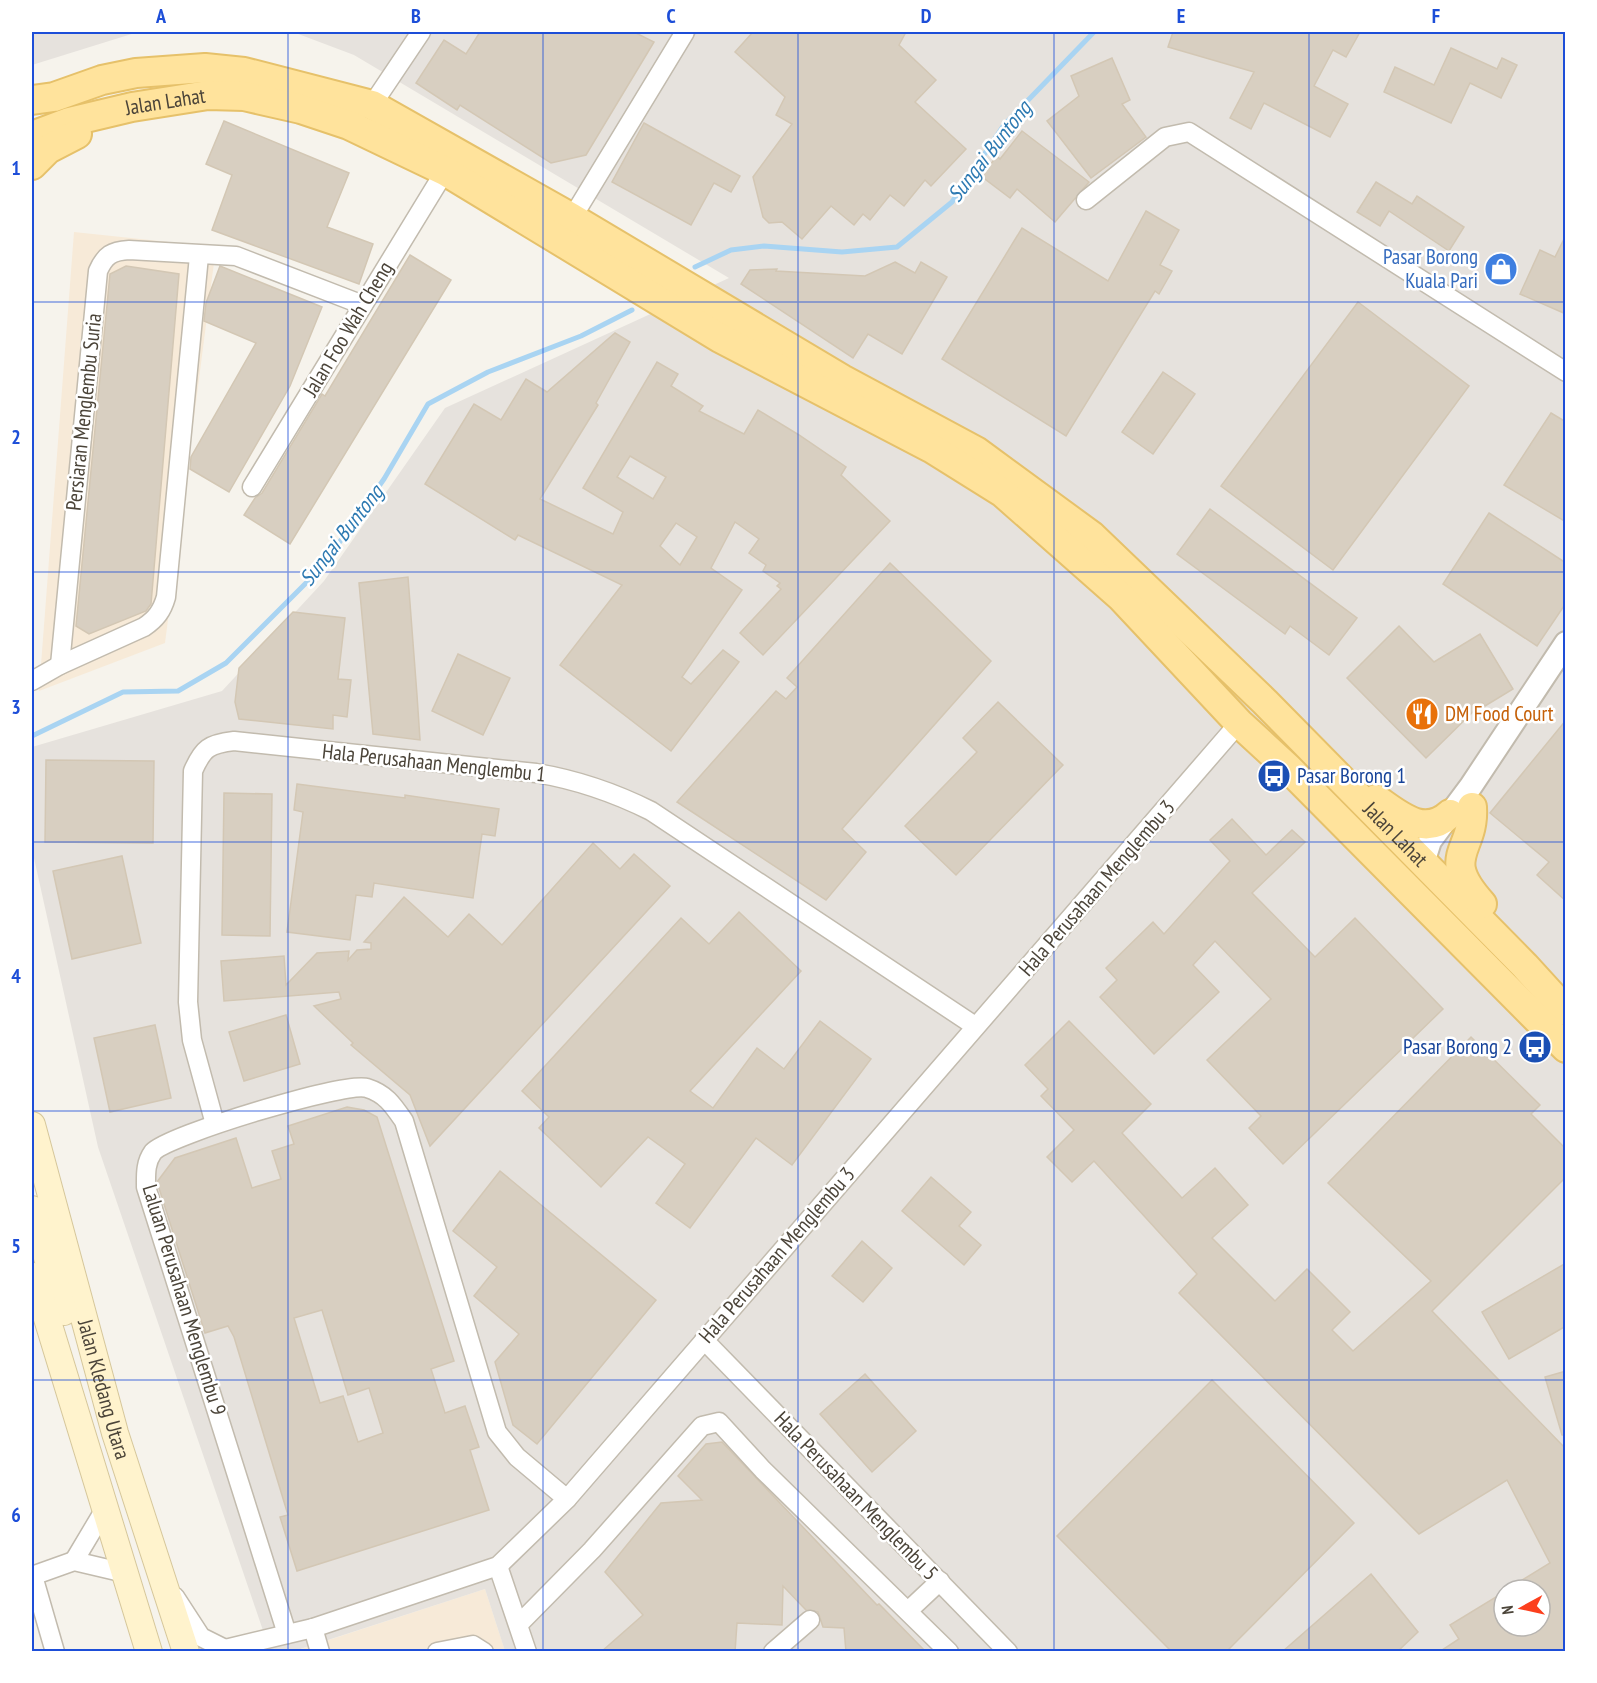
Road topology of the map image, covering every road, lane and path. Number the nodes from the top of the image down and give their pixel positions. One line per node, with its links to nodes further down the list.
1 (420, 32): 4 (street)
2 (685, 32): 10 (street)
3 (39, 102): 4 (main road, Jalan Lahat)
4 (372, 105): 10 (main road, Jalan Lahat)
5 (132, 106): 6 (main road, Jalan Lahat); 7 (main road); 8 (main road, Jalan Lahat)
6 (32, 136)
7 (32, 165)
8 (445, 171): 12 (street, Jalan Foo Wah Cheng); 19 (main road, Jalan Lahat)
9 (1086, 200): 13 (street)
10 (572, 218): 20 (main road, Jalan Lahat)
11 (199, 256): 12 (street, Persiaran Menglembu Suria); 17 (street); 17 (street, Persiaran Menglembu Suria)
12 (363, 306): 14 (street, Jalan Foo Wah Cheng)
13 (1566, 372)
14 (252, 487)
15 (1566, 643): 21 (street)
16 (1566, 664): 21 (street)
17 (60, 665): 18 (street)
18 (35, 674)
19 (1239, 723): 22 (main road); 25 (street, Hala Perusahaan Menglembu 3); 26 (main road, Jalan Lahat)
20 (1342, 782): 21 (main road); 22 (main road, Jalan Lahat)
21 (1461, 810): 22 (street); 23 (main road)
22 (1423, 863): 24 (main road, Jalan Lahat); 26 (main road)
23 (1566, 1006)
24 (1566, 1011)
25 (975, 1026): 27 (street, Hala Perusahaan Menglembu 1); 31 (street, Hala Perusahaan Menglembu 3)
26 (1566, 1047)
27 (215, 1124): 32 (street, Laluan Perusahaan Menglembu 9); 44 (street, Laluan Perusahaan Menglembu 9)
28 (32, 1125): 36 (main road, Jalan Kledang Utara)
29 (32, 1209): 48 (main road)
30 (32, 1266): 33 (main road, Jalan Kledang Utara)
31 (704, 1340): 32 (street, Hala Perusahaan Menglembu 3); 39 (street, Hala Perusahaan Menglembu 5)
32 (567, 1499): 35 (street, Hala Perusahaan Menglembu 3)
33 (105, 1509): 34 (street); 37 (main road, Jalan Kledang Utara)
34 (74, 1561): 37 (street); 38 (street)
35 (498, 1566): 42 (street); 43 (street, Hala Perusahaan Menglembu 3)
36 (160, 1569): 45 (street); 48 (main road, Jalan Kledang Utara)
37 (125, 1573): 47 (main road, Jalan Kledang Utara)
38 (32, 1576): 46 (street)
39 (939, 1581): 40 (street); 55 (street, Hala Perusahaan Menglembu 5)
40 (908, 1611): 42 (street); 54 (street)
41 (810, 1620): 53 (street)
42 (519, 1624): 52 (street)
43 (313, 1628): 44 (street, Hala Perusahaan Menglembu 3); 49 (street)
44 (287, 1634): 45 (street, Hala Perusahaan Menglembu 3)
45 (224, 1650)
46 (55, 1652)
47 (149, 1652)
48 (185, 1652)
49 (320, 1652)
50 (437, 1652): 51 (street)
51 (484, 1652)
52 (527, 1652)
53 (773, 1652)
54 (949, 1652)
55 (1008, 1652)

